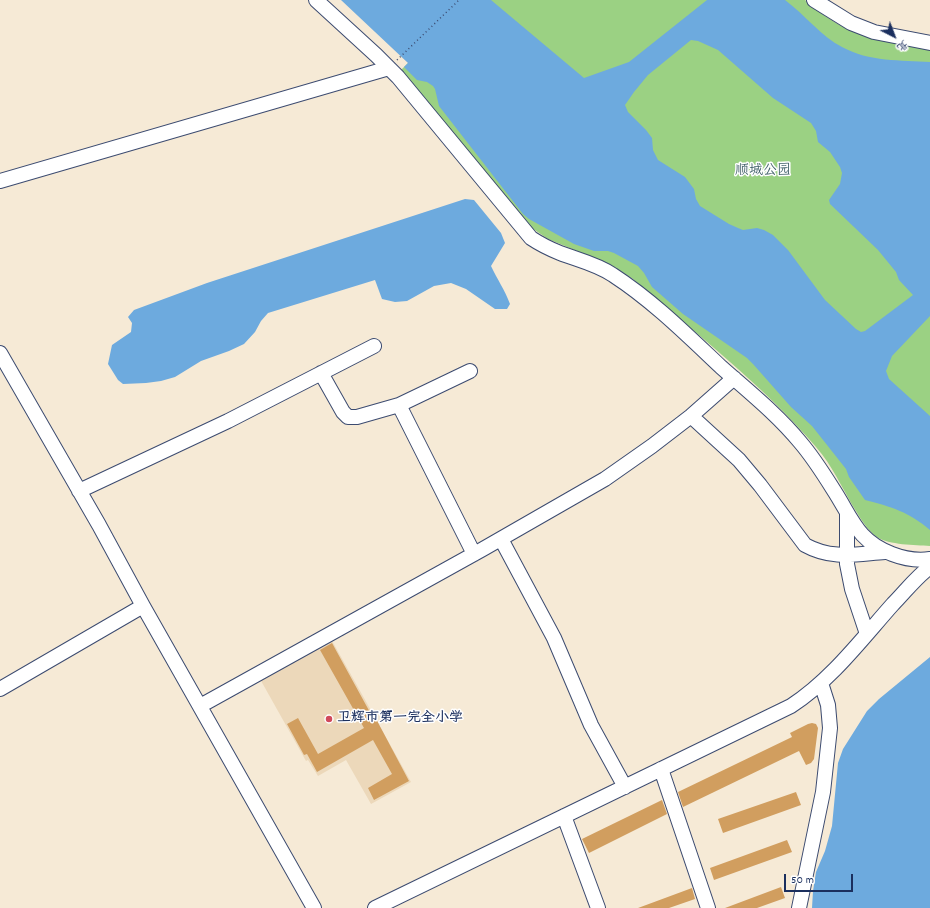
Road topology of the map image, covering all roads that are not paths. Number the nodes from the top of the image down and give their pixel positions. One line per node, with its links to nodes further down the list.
1 (316, 0): 4 (street)
2 (814, 0): 3 (street)
3 (930, 43)
4 (389, 68): 5 (street); 10 (street)
5 (0, 181)
6 (374, 346): 9 (street)
7 (0, 353): 13 (street)
8 (470, 371): 11 (street)
9 (321, 373): 11 (street); 13 (street)
10 (734, 378): 12 (street); 14 (street)
11 (399, 404): 17 (street)
12 (691, 416): 15 (street); 18 (street)
13 (79, 491): 21 (street)
14 (847, 512): 16 (street); 18 (street)
15 (501, 539): 17 (street); 27 (street)
16 (886, 552): 18 (street); 19 (street)
17 (474, 554): 25 (street)
18 (847, 556): 22 (street)
19 (930, 559)
20 (930, 567): 22 (street)
21 (143, 606): 24 (street); 25 (street)
22 (867, 634): 23 (street)
23 (821, 683): 26 (street); 33 (street)
24 (0, 689)
25 (200, 706): 29 (street)
26 (661, 769): 27 (street); 32 (street)
27 (625, 787): 28 (street)
28 (564, 816): 30 (street); 31 (street)
29 (314, 908)
30 (375, 908)
31 (598, 908)
32 (708, 908)
33 (799, 908)

